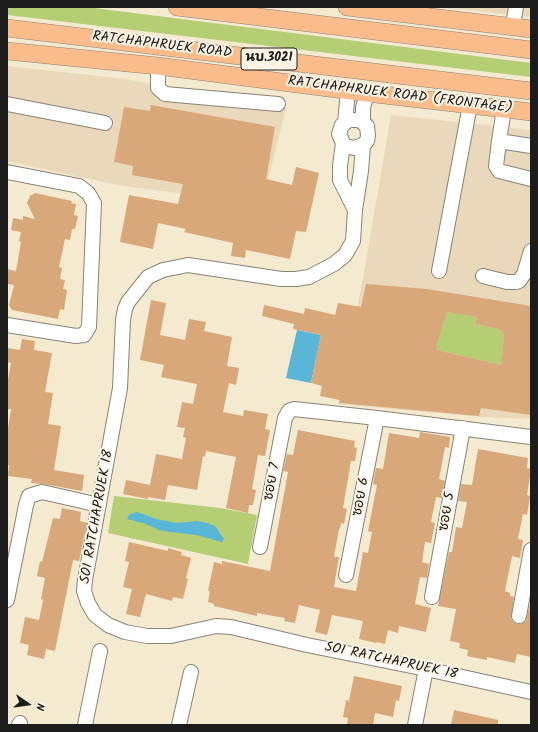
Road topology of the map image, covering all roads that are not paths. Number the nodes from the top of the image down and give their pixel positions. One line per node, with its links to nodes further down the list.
1 (177, 7): 7 (main road)
2 (516, 7): 4 (street)
3 (357, 8): 4 (main road)
4 (512, 26): 6 (main road)
5 (7, 28): 11 (main road, RATCHAPHRUEK ROAD / นบ.3021)
6 (531, 29)
7 (531, 50)
8 (7, 51): 9 (main road, RATCHAPHRUEK ROAD (FRONTAGE) / นบ.3021)
9 (158, 66): 10 (main road, RATCHAPHRUEK ROAD (FRONTAGE) / นบ.3021); 14 (street)
10 (348, 91): 12 (main road, RATCHAPHRUEK ROAD (FRONTAGE) / นบ.3021); 20 (street)
11 (531, 91)
12 (367, 93): 15 (main road, RATCHAPHRUEK ROAD (FRONTAGE) / นบ.3021); 18 (street, SOI RATCHAPRUEK 18)
13 (7, 104): 19 (street)
14 (278, 104)
15 (470, 105): 16 (main road, RATCHAPHRUEK ROAD (FRONTAGE) / นบ.3021); 29 (street)
16 (504, 109): 17 (main road, RATCHAPHRUEK ROAD (FRONTAGE) / นบ.3021); 21 (street)
17 (531, 112)
18 (363, 122): 20 (street); 23 (street, SOI RATCHAPRUEK 18)
19 (105, 123)
20 (345, 123): 22 (street)
21 (499, 141): 24 (street); 26 (street)
22 (344, 144): 23 (street); 27 (street)
23 (363, 145): 27 (street, SOI RATCHAPRUEK 18)
24 (531, 146)
25 (7, 172): 31 (street)
26 (531, 179)
27 (355, 210): 35 (street, SOI RATCHAPRUEK 18)
28 (531, 251): 30 (street)
29 (439, 271)
30 (483, 276)
31 (7, 325)
32 (377, 418): 33 (street); 36 (street, ซอย 7); 38 (street, ซอย 6)
33 (463, 428): 34 (street); 39 (street, ซอย 5)
34 (531, 437)
35 (99, 505): 40 (street); 43 (street, SOI RATCHAPRUEK 18)
36 (260, 547)
37 (531, 550): 41 (street)
38 (346, 576)
39 (432, 597)
40 (7, 600)
41 (519, 616)
42 (100, 651): 46 (street)
43 (426, 669): 45 (street, SOI RATCHAPRUEK 18); 48 (street)
44 (190, 672): 47 (street)
45 (531, 692)
46 (85, 725)
47 (178, 725)
48 (415, 725)

